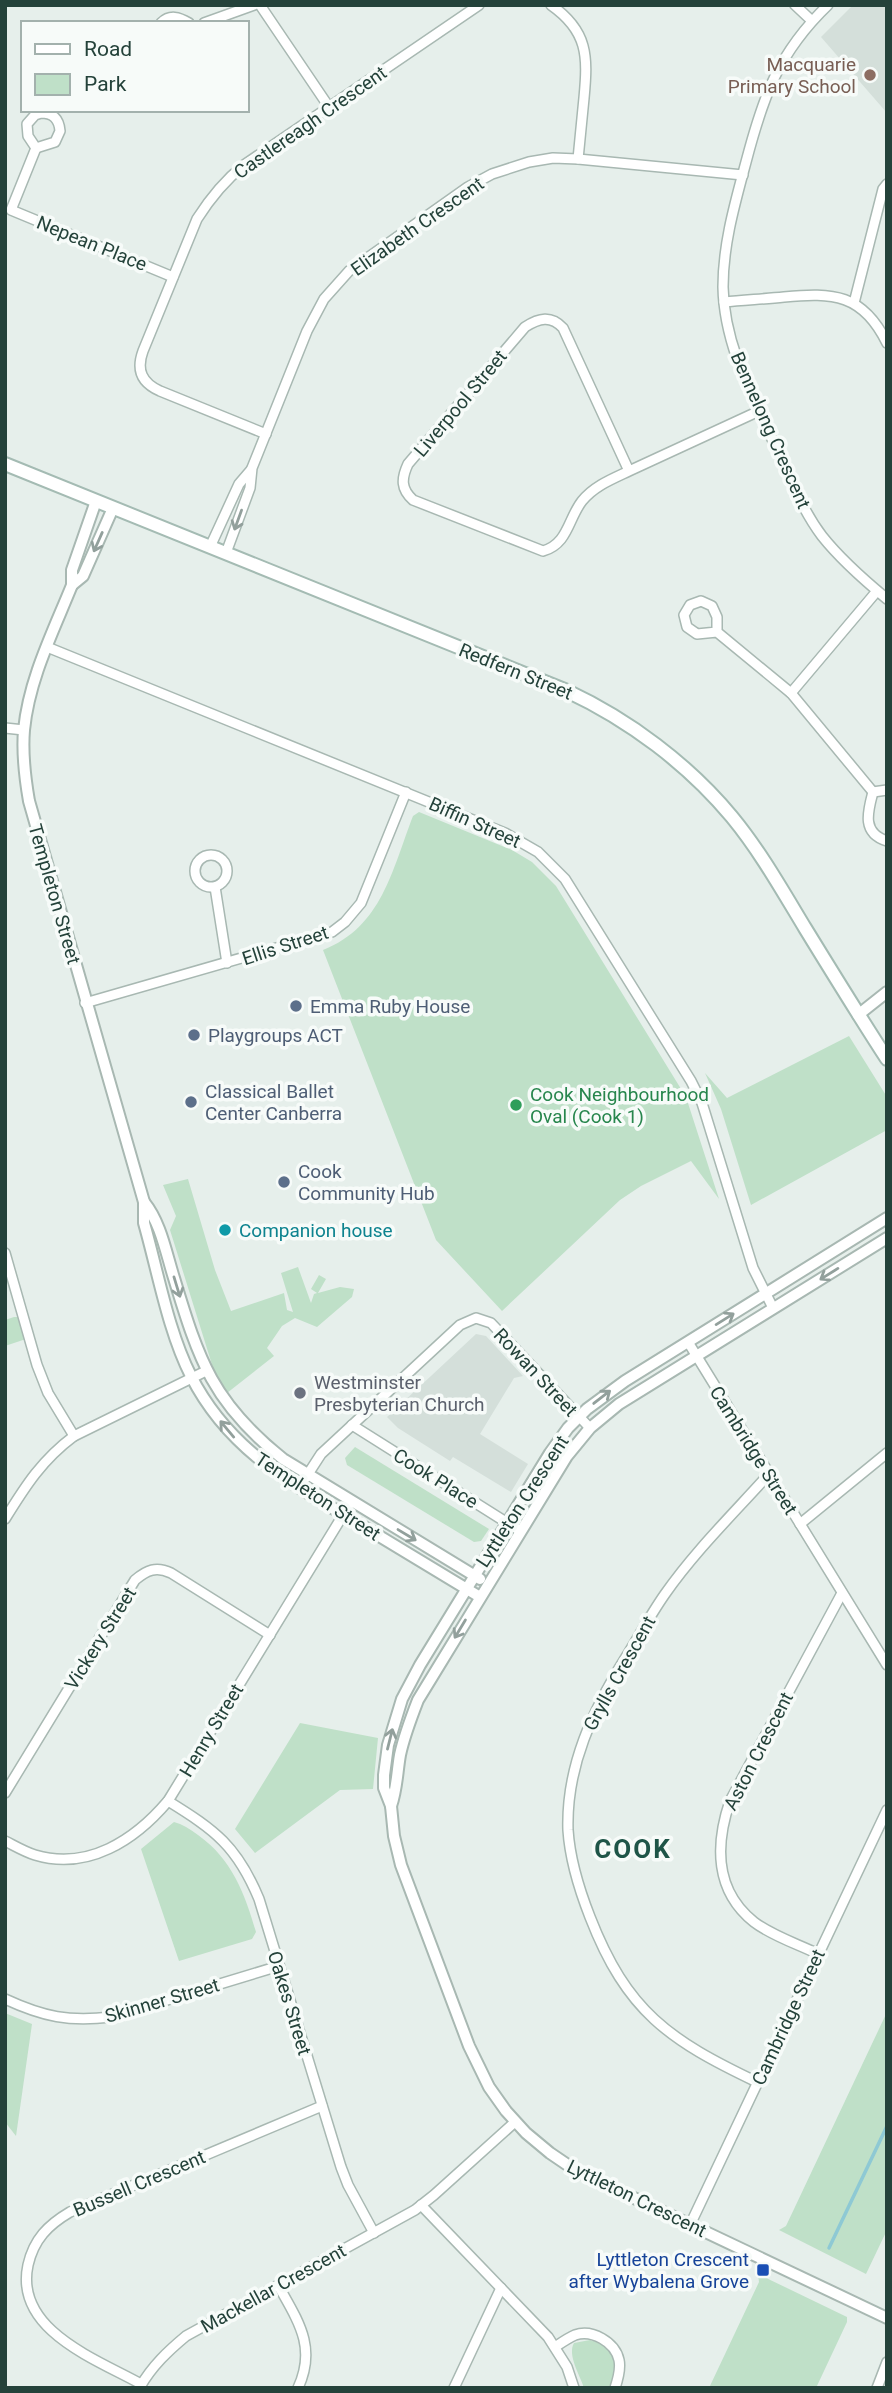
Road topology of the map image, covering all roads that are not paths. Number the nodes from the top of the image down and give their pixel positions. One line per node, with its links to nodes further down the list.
1 (254, 5): 9 (street)
2 (260, 5): 11 (street)
3 (479, 5): 11 (street, Castlereagh Crescent)
4 (551, 5): 13 (street)
5 (795, 5): 10 (street)
6 (828, 5): 10 (street, Bennelong Crescent)
7 (164, 21): 8 (street)
8 (185, 21)
9 (210, 21)
10 (813, 21): 14 (street, Bennelong Crescent)
11 (329, 107): 17 (street, Castlereagh Crescent)
12 (36, 148): 16 (street, Nepean Place)
13 (578, 159): 14 (street, Elizabeth Crescent); 22 (street, Elizabeth Crescent)
14 (743, 175): 18 (street, Bennelong Crescent)
15 (887, 184): 19 (street)
16 (8, 212): 17 (street, Nepean Place)
17 (173, 276): 22 (street, Castlereagh Crescent)
18 (724, 302): 19 (street); 21 (street, Bennelong Crescent)
19 (854, 303): 20 (street)
20 (887, 343)
21 (759, 411): 25 (street, Liverpool Street); 31 (street, Bennelong Crescent)
22 (266, 434): 24 (street, Elizabeth Crescent)
23 (5, 464): 26 (main road, Redfern Street)
24 (252, 468): 28 (street, Elizabeth Crescent); 29 (street, Elizabeth Crescent, one-way to 29)
25 (629, 471): 25 (street, Liverpool Street)
26 (96, 501): 27 (main road, Redfern Street); 30 (street, Templeton Street)
27 (113, 508): 28 (main road, Redfern Street); 30 (street, Templeton Street, one-way to 30)
28 (210, 547): 29 (main road, Redfern Street)
29 (226, 554): 46 (main road, Redfern Street)
30 (72, 585): 34 (street, Templeton Street)
31 (877, 591): 32 (street, Bennelong Crescent); 35 (street)
32 (887, 599)
33 (717, 632): 35 (street)
34 (47, 647): 37 (street, Templeton Street); 39 (street, Biffin Street)
35 (791, 694): 40 (street)
36 (5, 728): 37 (street)
37 (24, 730): 45 (street, Templeton Street)
38 (887, 790): 40 (street)
39 (406, 792): 43 (street, Ellis Street); 52 (street, Biffin Street)
40 (873, 792): 41 (street)
41 (887, 841)
42 (215, 887): 43 (street)
43 (227, 963): 45 (street, Ellis Street)
44 (887, 992): 46 (street)
45 (85, 1003): 48 (street, Templeton Street)
46 (858, 1014): 47 (main road, Redfern Street)
47 (887, 1059)
48 (144, 1202): 56 (street, Templeton Street, one-way to 56); 57 (street, Templeton Street)
49 (887, 1218): 52 (street, Lyttleton Crescent)
50 (887, 1238): 53 (street, Lyttleton Crescent, one-way to 53)
51 (5, 1253): 61 (street)
52 (765, 1294): 53 (street, Biffin Street); 54 (street, Lyttleton Crescent, one-way to 52)
53 (773, 1308): 55 (street, Lyttleton Crescent)
54 (688, 1342): 55 (street, Cambridge Street); 58 (street, Lyttleton Crescent, one-way to 54)
55 (696, 1356): 60 (street, Lyttleton Crescent); 63 (street, Cambridge Street)
56 (206, 1371): 57 (street); 64 (street, Templeton Street)
57 (192, 1378): 61 (street); 65 (street, Templeton Street, one-way to 57)
58 (579, 1417): 59 (street, Rowan Street); 60 (street, Rowan Street); 69 (street, Lyttleton Crescent)
59 (352, 1425): 64 (street, Rowan Street); 69 (street, Cook Place)
60 (590, 1428): 71 (street, Lyttleton Crescent)
61 (74, 1436): 68 (street)
62 (887, 1453): 70 (street)
63 (769, 1474): 70 (street, Cambridge Street); 87 (street, Grylls Crescent)
64 (307, 1475): 65 (street, Rowan Street); 66 (street, Templeton Street)
65 (299, 1488): 67 (street, Templeton Street)
66 (351, 1502): 67 (street, Henry Street); 72 (street, Templeton Street, one-way to 72)
67 (343, 1515): 74 (street, Templeton Street); 77 (street, Henry Street)
68 (5, 1519)
69 (507, 1522): 71 (street, Cook Place); 72 (street, Lyttleton Crescent)
70 (800, 1524): 75 (street, Cambridge Street)
71 (520, 1531): 73 (street, Lyttleton Crescent)
72 (474, 1576): 73 (street, Templeton Street); 74 (street, Lyttleton Crescent)
73 (488, 1584): 76 (street, Lyttleton Crescent)
74 (466, 1589): 76 (street, Templeton Street); 81 (street, Lyttleton Crescent, one-way to 74)
75 (842, 1592): 78 (street, Cambridge Street); 84 (street, Aston Crescent)
76 (480, 1597): 81 (street, Lyttleton Crescent, one-way to 81)
77 (270, 1634): 79 (street, Vickery Street); 80 (street, Henry Street)
78 (887, 1665)
79 (5, 1793)
80 (168, 1801): 83 (street, Henry Street); 85 (street, Oakes Street)
81 (391, 1805): 89 (street, Lyttleton Crescent)
82 (887, 1810): 84 (street, Cambridge Street)
83 (5, 1842)
84 (818, 1954): 87 (street, Cambridge Street)
85 (279, 1966): 86 (street, Skinner Street); 88 (street, Oakes Street)
86 (5, 1998)
87 (758, 2082): 91 (street, Cambridge Street)
88 (322, 2106): 92 (street, Oakes Street); 98 (street, Bussell Crescent)
89 (515, 2122): 90 (street, Mackellar Crescent); 91 (street, Lyttleton Crescent)
90 (421, 2205): 92 (street, Mackellar Crescent); 94 (street)
91 (690, 2225): 95 (street, Lyttleton Crescent)
92 (374, 2233): 93 (street, Mackellar Crescent)
93 (278, 2285): 98 (street, Mackellar Crescent); 99 (street)
94 (501, 2288): 96 (street); 100 (street)
95 (887, 2318)
96 (555, 2347): 101 (street); 102 (street)
97 (887, 2362): 103 (street)
98 (141, 2386)
99 (298, 2388)
100 (454, 2388)
101 (574, 2388)
102 (615, 2388)
103 (877, 2388)

